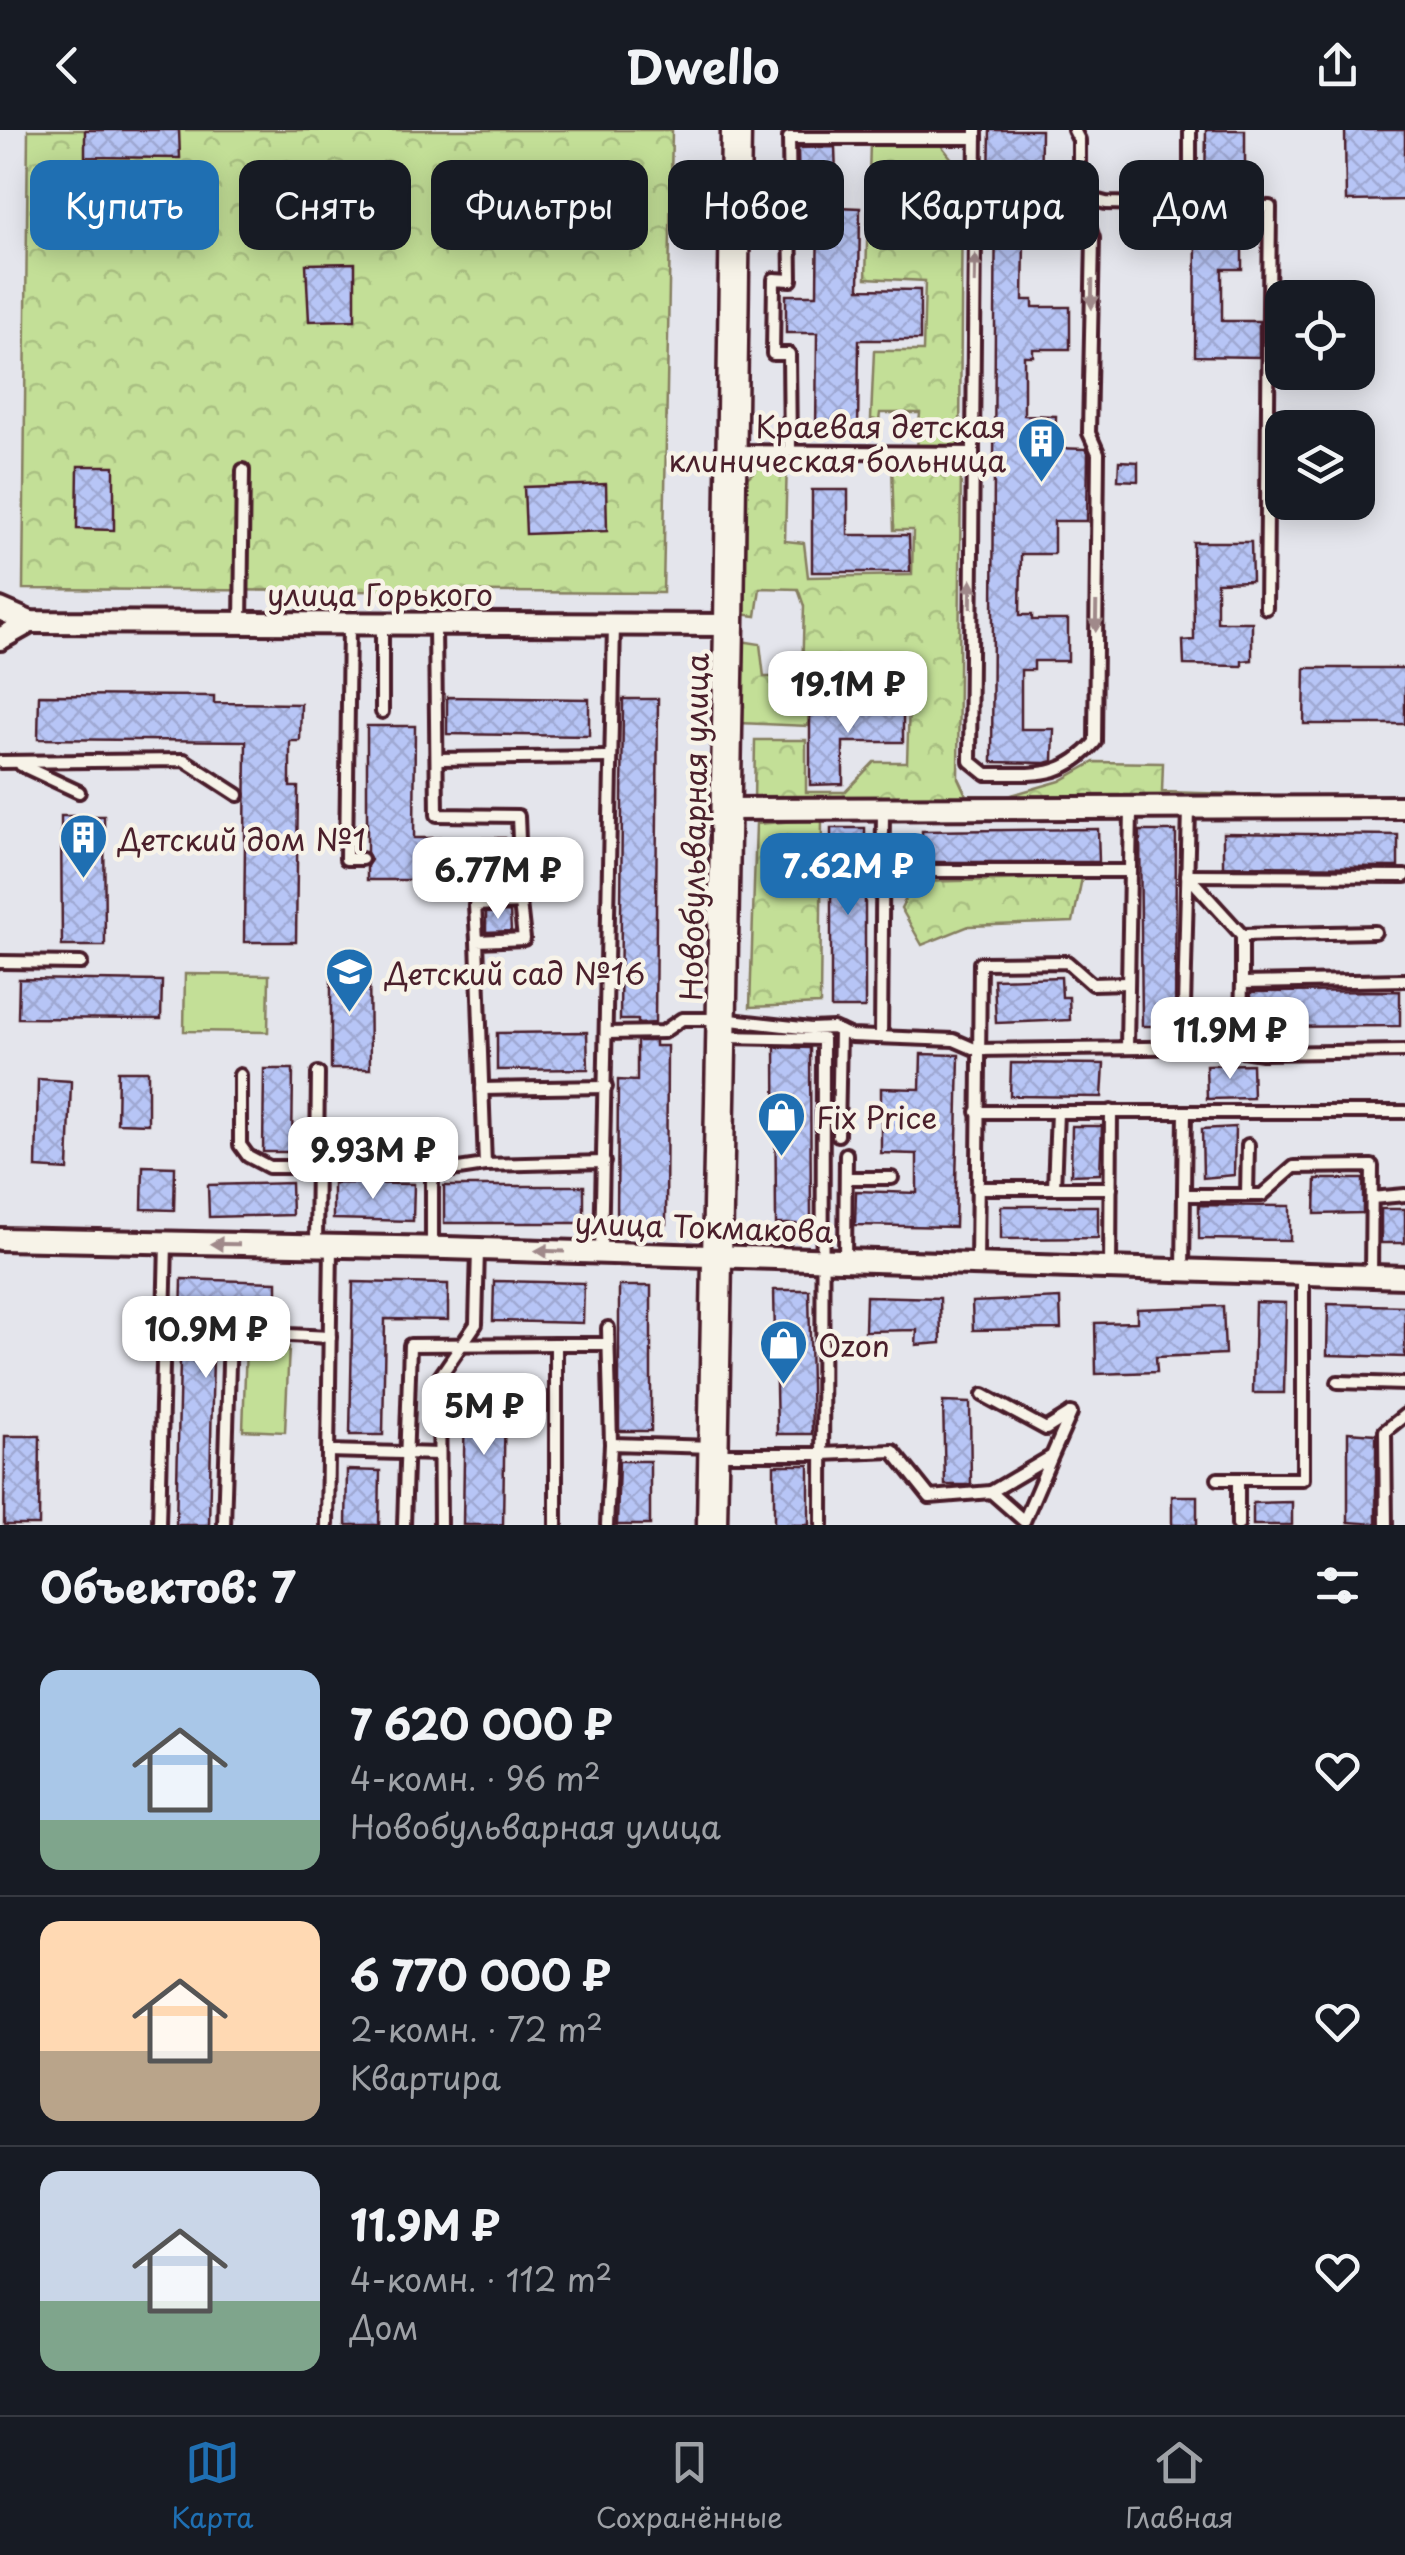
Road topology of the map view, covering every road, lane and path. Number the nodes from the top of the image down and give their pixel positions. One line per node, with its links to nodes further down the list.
1 (736, 130): 10 (street, Новобульварная улица)
2 (1074, 130): 5 (lane)
3 (1190, 130): 6 (lane)
4 (976, 134): 9 (lane); 11 (lane, one-way to 4)
5 (1079, 160)
6 (1190, 160)
7 (1099, 201): 13 (lane)
8 (1093, 250): 11 (lane, one-way to 11)
9 (790, 450): 10 (lane); 11 (lane)
10 (731, 451): 21 (street, Новобульварная улица)
11 (973, 452)
12 (243, 470): 16 (lane)
13 (1266, 608)
14 (0, 609): 15 (street, улица Горького)
15 (30, 622): 16 (street, улица Горького); 22 (street, улица Горького)
16 (241, 623): 17 (street, улица Горького)
17 (350, 623): 18 (street, улица Горького); 35 (lane)
18 (382, 624): 19 (street, улица Горького); 23 (lane)
19 (435, 624): 20 (street, улица Горького); 25 (lane)
20 (614, 624): 21 (street, улица Горького); 24 (lane)
21 (729, 624): 34 (street, Новобульварная улица)
22 (0, 639)
23 (382, 712)
24 (611, 757): 25 (lane); 51 (lane)
25 (437, 759): 36 (lane)
26 (0, 762): 27 (lane)
27 (16, 762): 28 (lane); 29 (lane)
28 (79, 792)
29 (238, 795)
30 (883, 808): 31 (street); 34 (street); 38 (lane)
31 (1131, 808): 32 (street); 37 (lane)
32 (1189, 808): 33 (street); 39 (lane)
33 (1405, 808)
34 (726, 809): 49 (street, Новобульварная улица)
35 (362, 860)
36 (520, 864)
37 (1130, 871): 38 (lane); 48 (lane)
38 (882, 872): 52 (lane)
39 (1187, 875): 40 (lane); 42 (lane); 54 (lane)
40 (1405, 876)
41 (1375, 932): 42 (lane)
42 (1242, 935): 47 (lane)
43 (477, 941): 43 (lane); 61 (lane)
44 (0, 962): 45 (lane)
45 (82, 963)
46 (1405, 980): 47 (lane)
47 (1242, 982): 56 (lane)
48 (1128, 983): 53 (lane); 55 (lane)
49 (722, 1028): 50 (lane); 51 (lane); 88 (street, Новобульварная улица); 89 (lane)
50 (840, 1031): 52 (lane); 67 (lane)
51 (607, 1032): 60 (lane)
52 (881, 1036): 55 (lane)
53 (1127, 1048): 54 (lane); 55 (lane)
54 (1183, 1048): 56 (lane)
55 (977, 1050): 62 (lane)
56 (1240, 1050): 57 (lane)
57 (1405, 1051)
58 (318, 1073): 72 (lane)
59 (240, 1075): 72 (lane)
60 (606, 1087): 61 (lane); 70 (lane)
61 (482, 1089): 71 (lane)
62 (978, 1112): 63 (lane); 75 (lane)
63 (1057, 1112): 64 (lane); 76 (lane)
64 (1111, 1112): 65 (lane); 77 (lane)
65 (1185, 1112): 66 (lane); 80 (lane)
66 (1405, 1112)
67 (838, 1134)
68 (1248, 1145): 78 (lane)
69 (846, 1154): 73 (lane)
70 (604, 1162): 71 (lane); 87 (lane)
71 (485, 1165): 85 (lane)
72 (317, 1166): 84 (lane)
73 (846, 1178): 74 (lane); 90 (lane)
74 (892, 1178)
75 (977, 1188): 76 (lane); 91 (lane)
76 (1054, 1188): 77 (lane)
77 (1110, 1188): 92 (lane)
78 (1248, 1195): 80 (lane); 81 (lane)
79 (1405, 1195): 81 (lane)
80 (1184, 1196): 93 (lane)
81 (1372, 1198): 95 (lane)
82 (0, 1239): 83 (street, улица Токмакова)
83 (166, 1242): 84 (street, улица Токмакова, one-way to 83); 117 (lane)
84 (324, 1245): 85 (street, улица Токмакова); 98 (lane)
85 (432, 1247): 86 (street, улица Токмакова)
86 (478, 1249): 87 (street, улица Токмакова, one-way to 86); 99 (lane)
87 (601, 1253): 88 (street, улица Токмакова)
88 (718, 1257): 89 (street, улица Токмакова); 107 (street, Новобульварная улица)
89 (823, 1261): 90 (street, улица Токмакова); 111 (lane)
90 (845, 1262): 91 (street, улица Токмакова)
91 (978, 1266): 92 (street, улица Токмакова)
92 (1110, 1269): 93 (street, улица Токмакова)
93 (1183, 1272): 94 (street, улица Токмакова)
94 (1303, 1275): 95 (street, улица Токмакова); 114 (lane)
95 (1370, 1276): 96 (street, улица Токмакова)
96 (1405, 1277)
97 (608, 1328): 101 (lane)
98 (330, 1336): 108 (lane); 118 (lane)
99 (462, 1344): 100 (lane); 109 (lane); 110 (lane)
100 (556, 1344): 101 (lane); 122 (lane)
101 (608, 1344): 106 (lane)
102 (1338, 1382): 103 (lane)
103 (1405, 1384)
104 (983, 1395): 112 (lane)
105 (1405, 1415): 127 (lane)
106 (612, 1444): 107 (lane); 123 (lane)
107 (714, 1450): 111 (lane); 124 (street, Новобульварная улица)
108 (328, 1451): 109 (lane); 119 (lane)
109 (405, 1453): 110 (lane); 120 (lane)
110 (439, 1454): 121 (lane)
111 (822, 1454): 115 (lane); 125 (lane)
112 (1052, 1456): 115 (lane); 116 (lane)
113 (1218, 1479): 114 (lane)
114 (1238, 1480): 126 (lane)
115 (991, 1492): 116 (lane)
116 (1024, 1523)
117 (159, 1525)
118 (224, 1525)
119 (327, 1525)
120 (404, 1525)
121 (440, 1525)
122 (556, 1525)
123 (607, 1525)
124 (712, 1525)
125 (822, 1525)
126 (1238, 1525)
127 (1386, 1525)

